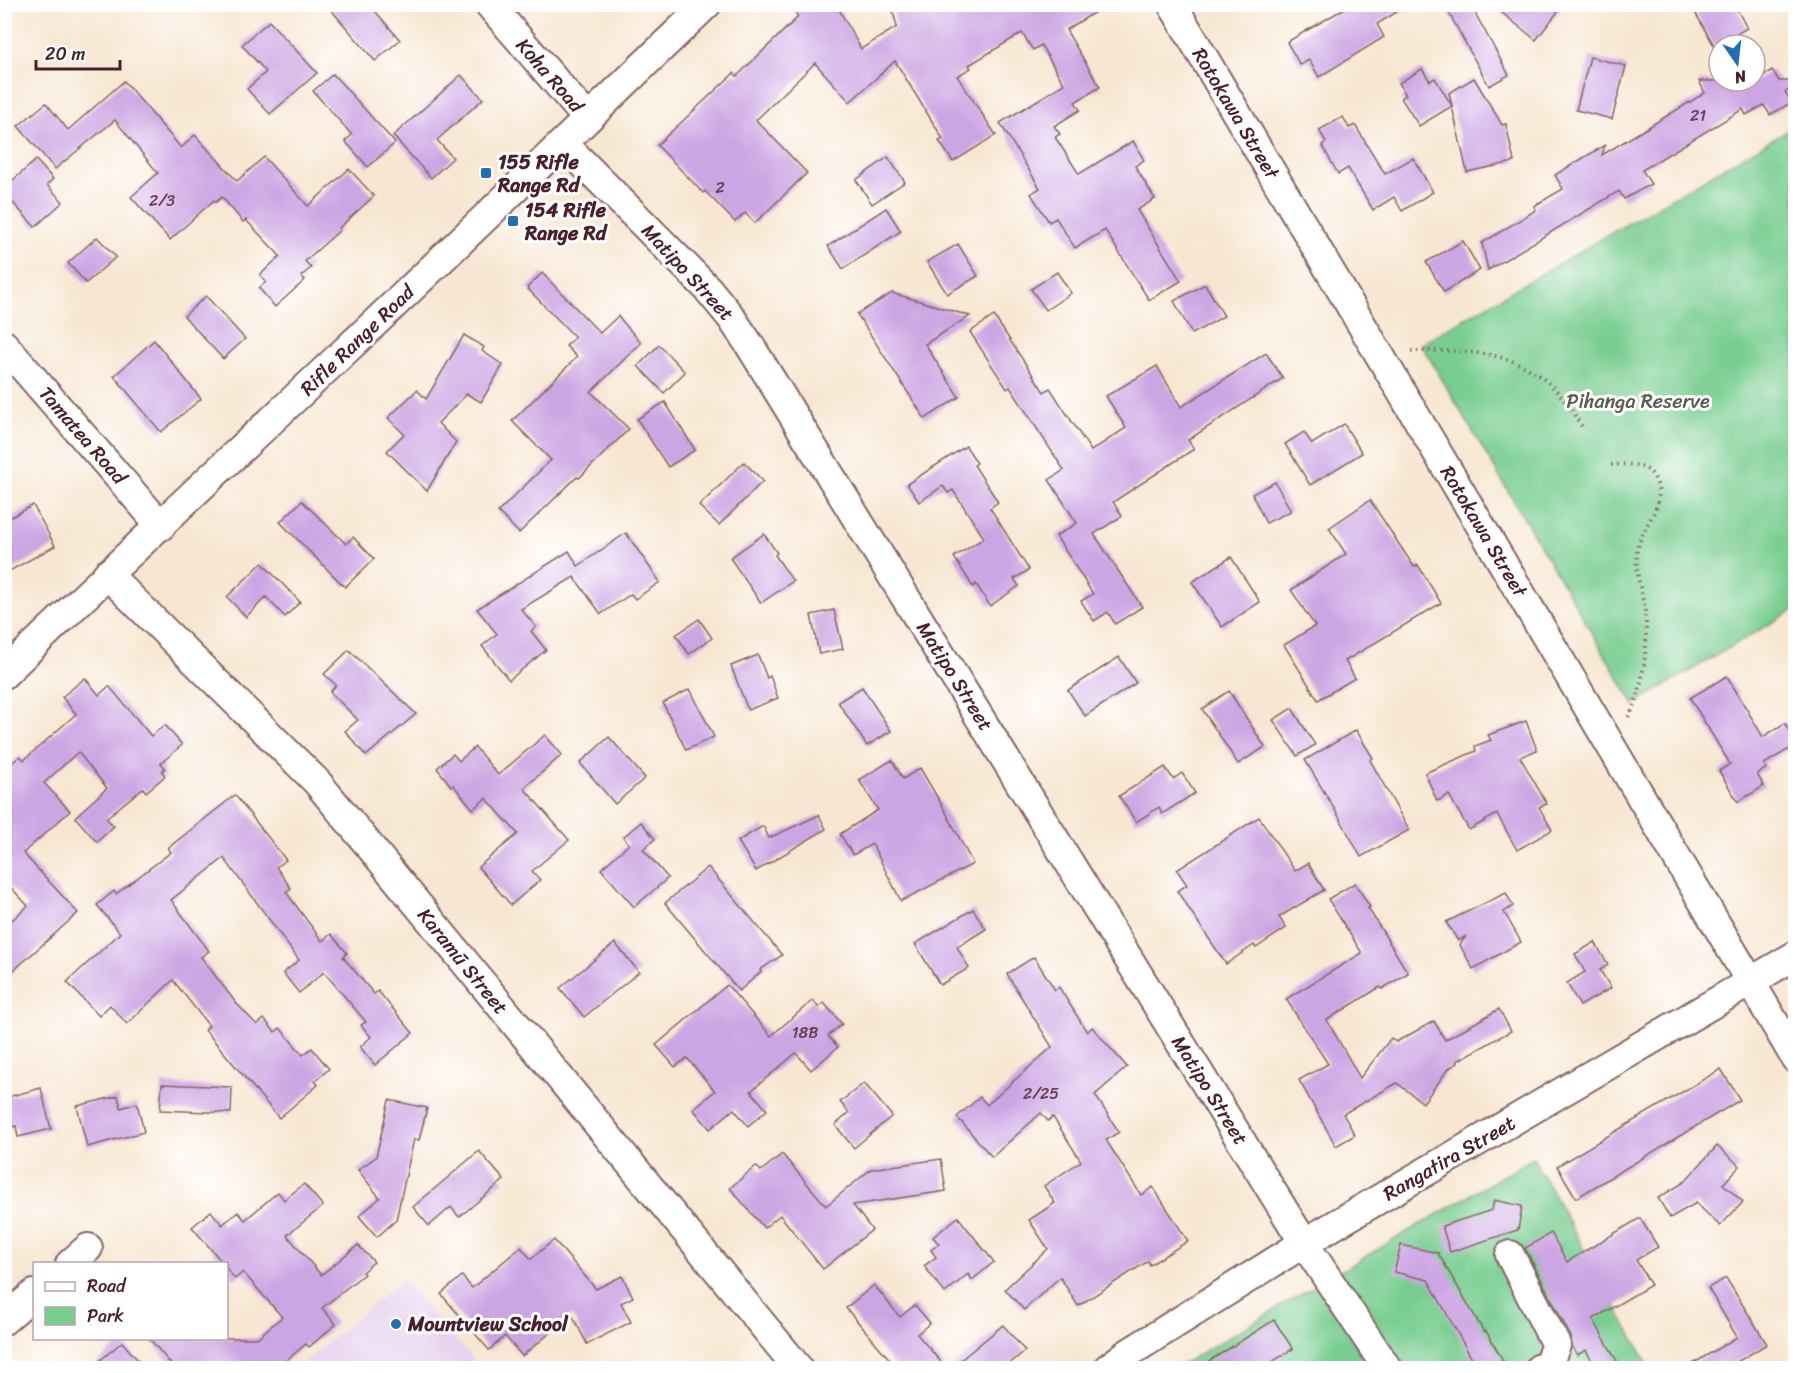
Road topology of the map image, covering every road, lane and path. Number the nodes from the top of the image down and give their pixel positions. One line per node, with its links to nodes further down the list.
1 (489, 4): 4 (street, Koha Road)
2 (707, 4): 4 (street, Rifle Range Road)
3 (1172, 4): 7 (street, Rotokawa Street)
4 (587, 118): 5 (street, Rifle Range Road)
5 (563, 143): 10 (street, Rifle Range Road); 17 (street, Matipo Street)
6 (4, 345): 10 (street, Tamatea Road)
7 (1377, 351): 8 (path); 13 (street, Rotokawa Street)
8 (1582, 428)
9 (1611, 465): 13 (path)
10 (160, 526): 11 (street, Rifle Range Road)
11 (107, 574): 12 (street, Rifle Range Road); 21 (street, Karamū Street)
12 (4, 674)
13 (1611, 745): 15 (street, Rotokawa Street)
14 (1796, 955): 15 (street, Rangatira Street)
15 (1750, 981): 16 (street, Rotokawa Street); 17 (street, Rangatira Street)
16 (1796, 1059)
17 (1304, 1243): 22 (street, Rangatira Street); 23 (street, Matipo Street)
18 (1509, 1255): 24 (street)
19 (33, 1295): 20 (street)
20 (4, 1320)
21 (798, 1368)
22 (1108, 1368)
23 (1388, 1368)
24 (1540, 1368)

